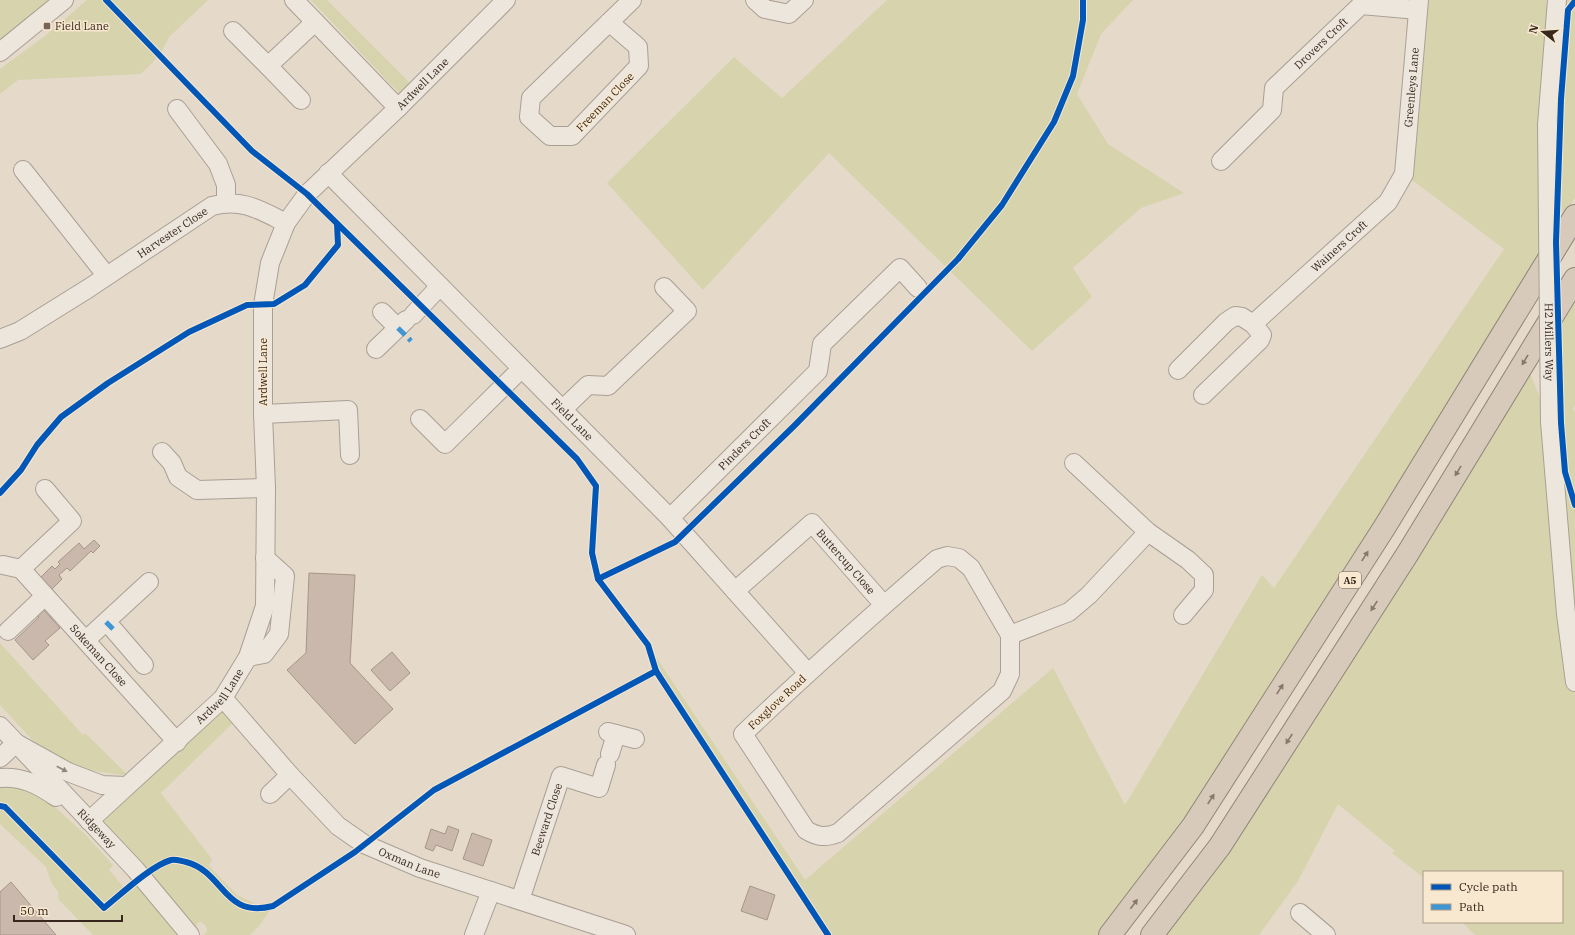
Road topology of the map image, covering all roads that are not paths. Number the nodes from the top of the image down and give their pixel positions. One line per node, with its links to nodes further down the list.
1 (64, 0): 13 (street)
2 (294, 0): 10 (street)
3 (506, 0): 17 (street, Ardwell Lane)
4 (632, 0): 11 (street, Freeman Close)
5 (755, 0): 6 (street)
6 (804, 0)
7 (1546, 0): 14 (street)
8 (1557, 0): 14 (street, H2 Millers Way)
9 (1418, 5): 19 (street, Drovers Croft); 22 (street, Greenleys Lane)
10 (315, 22): 15 (street); 17 (street)
11 (609, 22): 11 (street, Freeman Close)
12 (233, 31): 15 (street)
13 (0, 52)
14 (1552, 53): 60 (street, H2 Millers Way, bridge)
15 (268, 66): 16 (street)
16 (301, 100)
17 (398, 108): 21 (street, Ardwell Lane)
18 (177, 109): 23 (street)
19 (1221, 161)
20 (23, 170): 26 (street)
21 (328, 173): 25 (street, Ardwell Lane); 28 (street, Field Lane)
22 (1404, 174): 32 (street, Wainers Croft)
23 (226, 202): 25 (street, Harvester Close); 26 (street, Harvester Close)
24 (1575, 216): 79 (highway, A5, one-way to 24)
25 (286, 223): 40 (street, Ardwell Lane)
26 (106, 275): 34 (street, Harvester Close)
27 (1575, 280): 80 (highway, one-way to 80)
28 (440, 286): 33 (street); 36 (street, Field Lane)
29 (664, 287): 39 (street)
30 (918, 288): 47 (street, Pinders Croft)
31 (382, 312): 33 (street)
32 (1260, 318): 37 (street); 38 (street)
33 (406, 321): 35 (street)
34 (0, 339)
35 (376, 349)
36 (522, 368): 39 (street, Field Lane); 41 (street)
37 (1178, 370)
38 (1203, 395)
39 (563, 409): 47 (street, Field Lane)
40 (263, 414): 43 (street); 45 (street, Ardwell Lane)
41 (420, 419)
42 (162, 452): 45 (street)
43 (350, 455)
44 (1074, 463): 48 (street)
45 (266, 488): 61 (street, Ardwell Lane)
46 (45, 489): 51 (street, Sokeman Close)
47 (670, 518): 50 (street, Field Lane)
48 (1148, 532): 53 (street); 56 (street)
49 (149, 582): 57 (street)
50 (735, 591): 52 (street, Buttercup Close); 59 (street, Field Lane)
51 (45, 596): 55 (street); 57 (street, Sokeman Close)
52 (884, 605): 56 (street, Foxglove Road); 59 (street, Foxglove Road)
53 (1183, 616)
54 (112, 629): 58 (street)
55 (8, 631)
56 (1010, 636): 59 (street, Foxglove Road)
57 (86, 640): 58 (street, Sokeman Close)
58 (115, 672): 64 (street, Sokeman Close)
59 (808, 672)
60 (1575, 682)
61 (223, 698): 64 (street, Ardwell Lane); 67 (street, Oxman Lane)
62 (0, 726): 65 (street, Ridgeway)
63 (635, 739): 73 (street, Beeward Close)
64 (177, 742): 69 (street, Ardwell Lane)
65 (16, 743): 66 (street); 69 (street, one-way to 69); 71 (street, Ridgeway)
66 (0, 758)
67 (290, 776): 70 (street); 72 (street, Oxman Lane)
68 (0, 778): 71 (street)
69 (126, 786): 71 (street, Ardwell Lane)
70 (270, 794)
71 (89, 821): 76 (street, Ridgeway)
72 (491, 891): 73 (street, Oxman Lane); 77 (street)
73 (520, 900): 75 (street, Oxman Lane)
74 (1300, 913): 81 (street)
75 (606, 932): 78 (street, Oxman Lane)
76 (190, 935)
77 (474, 935)
78 (626, 935)
79 (1110, 935)
80 (1152, 935)
81 (1326, 935)

